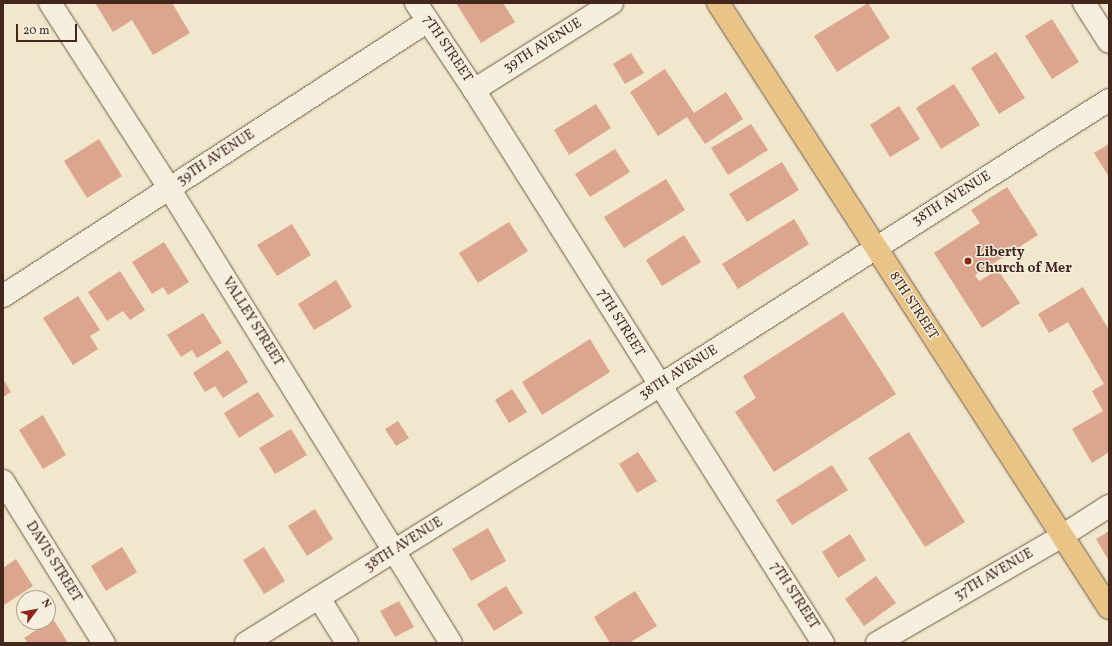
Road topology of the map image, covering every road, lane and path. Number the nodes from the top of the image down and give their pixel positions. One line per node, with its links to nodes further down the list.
1 (50, 3): 9 (street, VALLEY STREET)
2 (612, 3): 7 (street, 39TH AVENUE)
3 (718, 3): 10 (main road, 8TH STREET)
4 (1084, 3): 6 (street)
5 (422, 12): 7 (street, 7TH STREET); 9 (street, 39TH AVENUE)
6 (1109, 42)
7 (474, 90): 12 (street, 7TH STREET)
8 (1109, 100): 10 (street, 38TH AVENUE)
9 (169, 188): 11 (street, 39TH AVENUE); 16 (street, VALLEY STREET)
10 (876, 247): 12 (street, 38TH AVENUE); 15 (main road, 8TH STREET)
11 (3, 296)
12 (659, 386): 16 (street, 38TH AVENUE); 23 (street, 7TH STREET)
13 (3, 482): 19 (street, DAVIS STREET)
14 (1109, 506): 15 (street, 37TH AVENUE)
15 (1062, 536): 18 (main road, 8TH STREET); 24 (street, 37TH AVENUE)
16 (394, 551): 17 (street, 38TH AVENUE); 22 (street, VALLEY STREET)
17 (319, 598): 20 (street, 38TH AVENUE); 21 (street)
18 (1109, 608)
19 (104, 643)
20 (246, 643)
21 (347, 643)
22 (451, 643)
23 (823, 643)
24 (877, 643)

